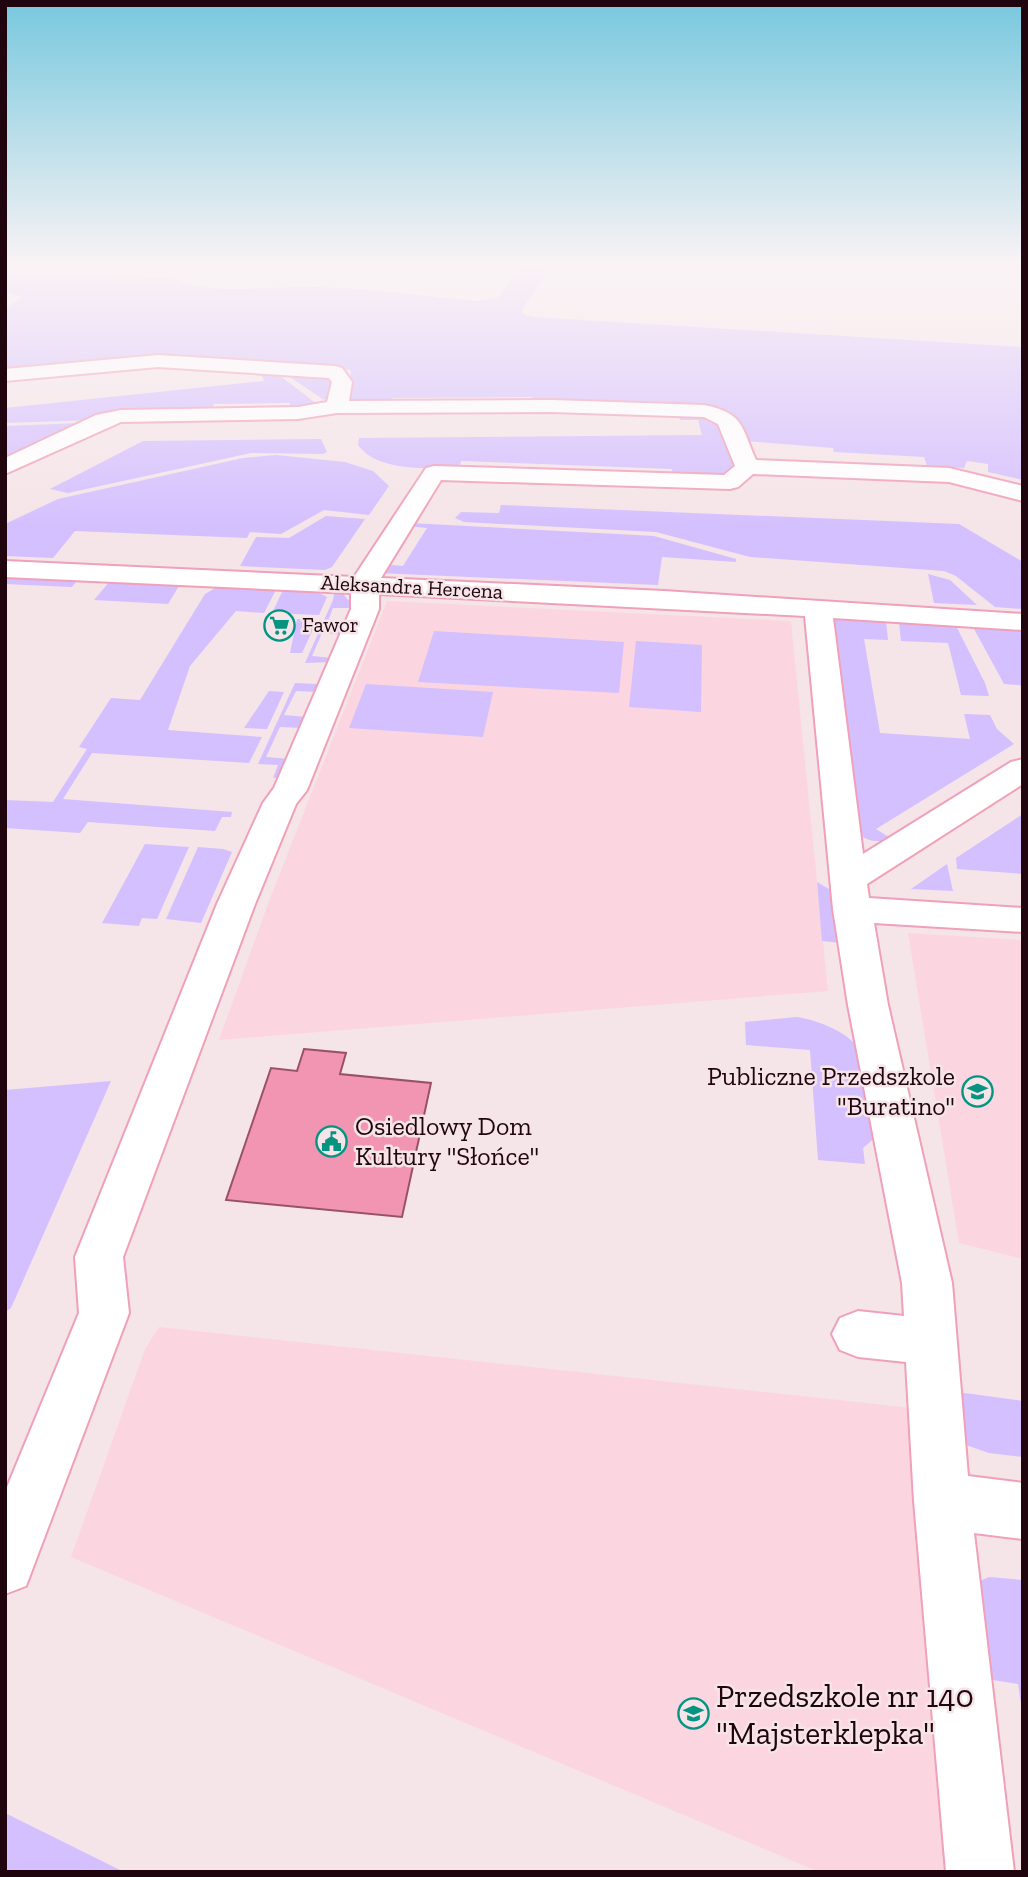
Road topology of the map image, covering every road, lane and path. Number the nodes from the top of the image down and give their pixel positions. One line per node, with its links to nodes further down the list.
1 (5, 375): 2 (street)
2 (337, 407): 3 (street); 4 (street)
3 (5, 467)
4 (747, 467): 5 (street); 7 (street)
5 (1023, 494)
6 (5, 569): 7 (street, Aleksandra Hercena)
7 (365, 585): 8 (street, Aleksandra Hercena); 17 (street)
8 (818, 609): 9 (street, Aleksandra Hercena); 11 (street)
9 (1023, 622)
10 (1023, 769): 11 (street)
11 (850, 895): 12 (street); 14 (street)
12 (1023, 920)
13 (858, 1334): 14 (street)
14 (931, 1342): 15 (street)
15 (943, 1501): 16 (street); 18 (street)
16 (1023, 1511)
17 (5, 1565)
18 (980, 1872)

